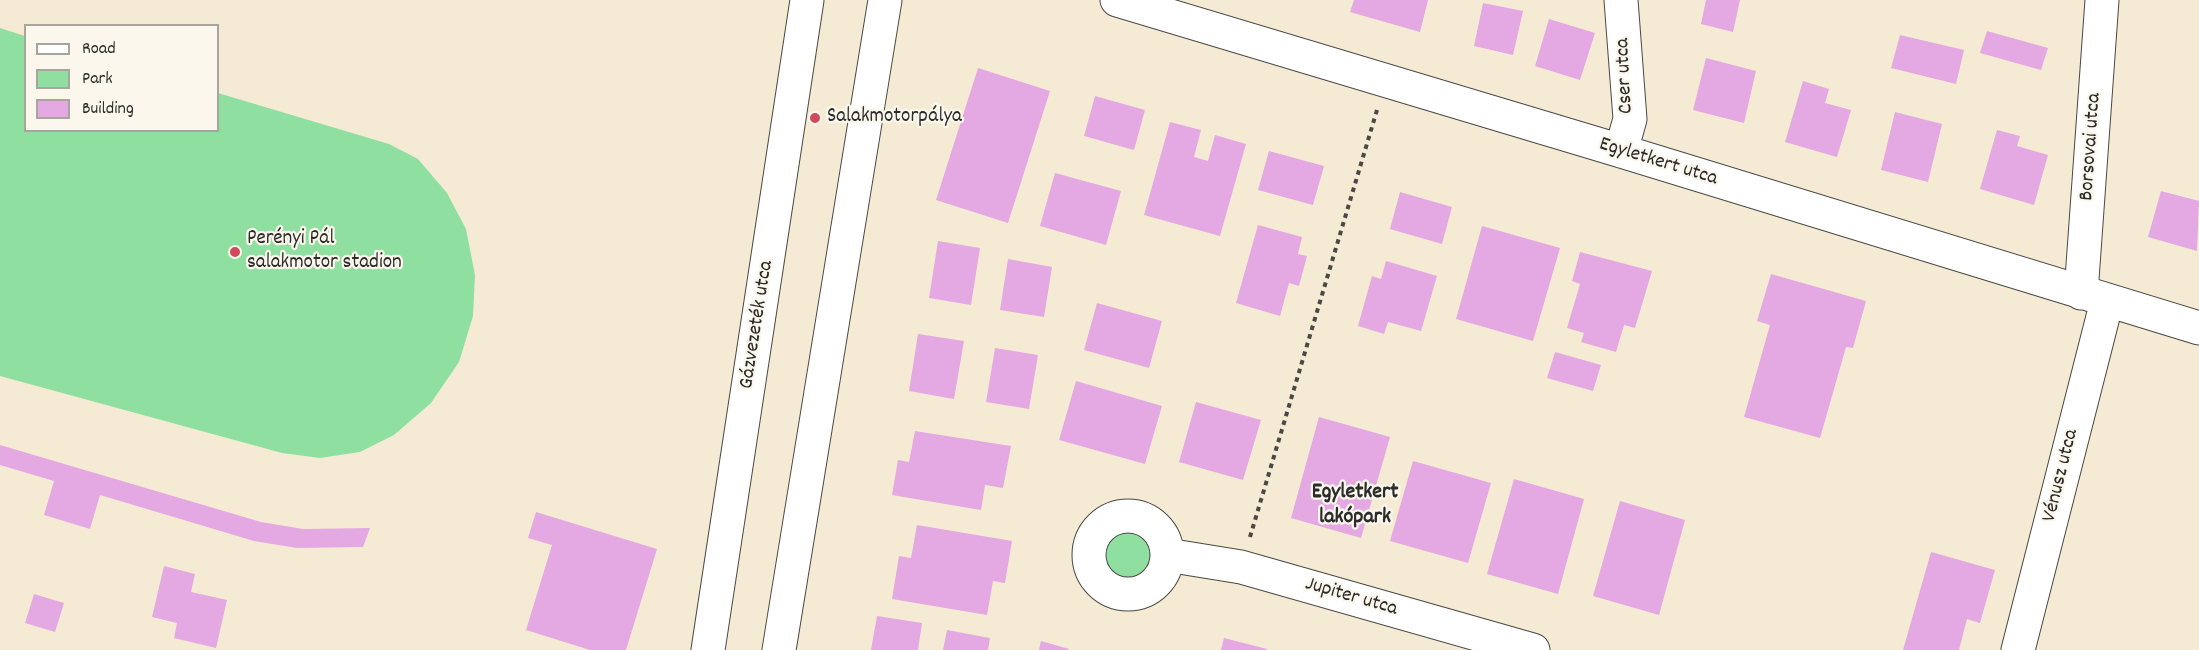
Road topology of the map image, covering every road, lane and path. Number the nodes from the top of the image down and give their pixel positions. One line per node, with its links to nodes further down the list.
1 (807, 0): 12 (street, Gázvezeték utca)
2 (885, 0): 13 (street)
3 (1117, 0): 6 (street, Egyletkert utca)
4 (1621, 0): 7 (street, Cser utca)
5 (2102, 0): 8 (street, Borsovai utca)
6 (1386, 81): 7 (street, Egyletkert utca); 11 (path)
7 (1621, 151): 8 (street, Egyletkert utca)
8 (2094, 297): 9 (street, Egyletkert utca); 15 (street, Vénusz utca)
9 (2199, 328)
10 (1167, 555): 11 (street, Jupiter utca)
11 (1241, 567): 14 (street, Jupiter utca)
12 (708, 650)
13 (779, 650)
14 (1533, 650)
15 (2018, 650)

